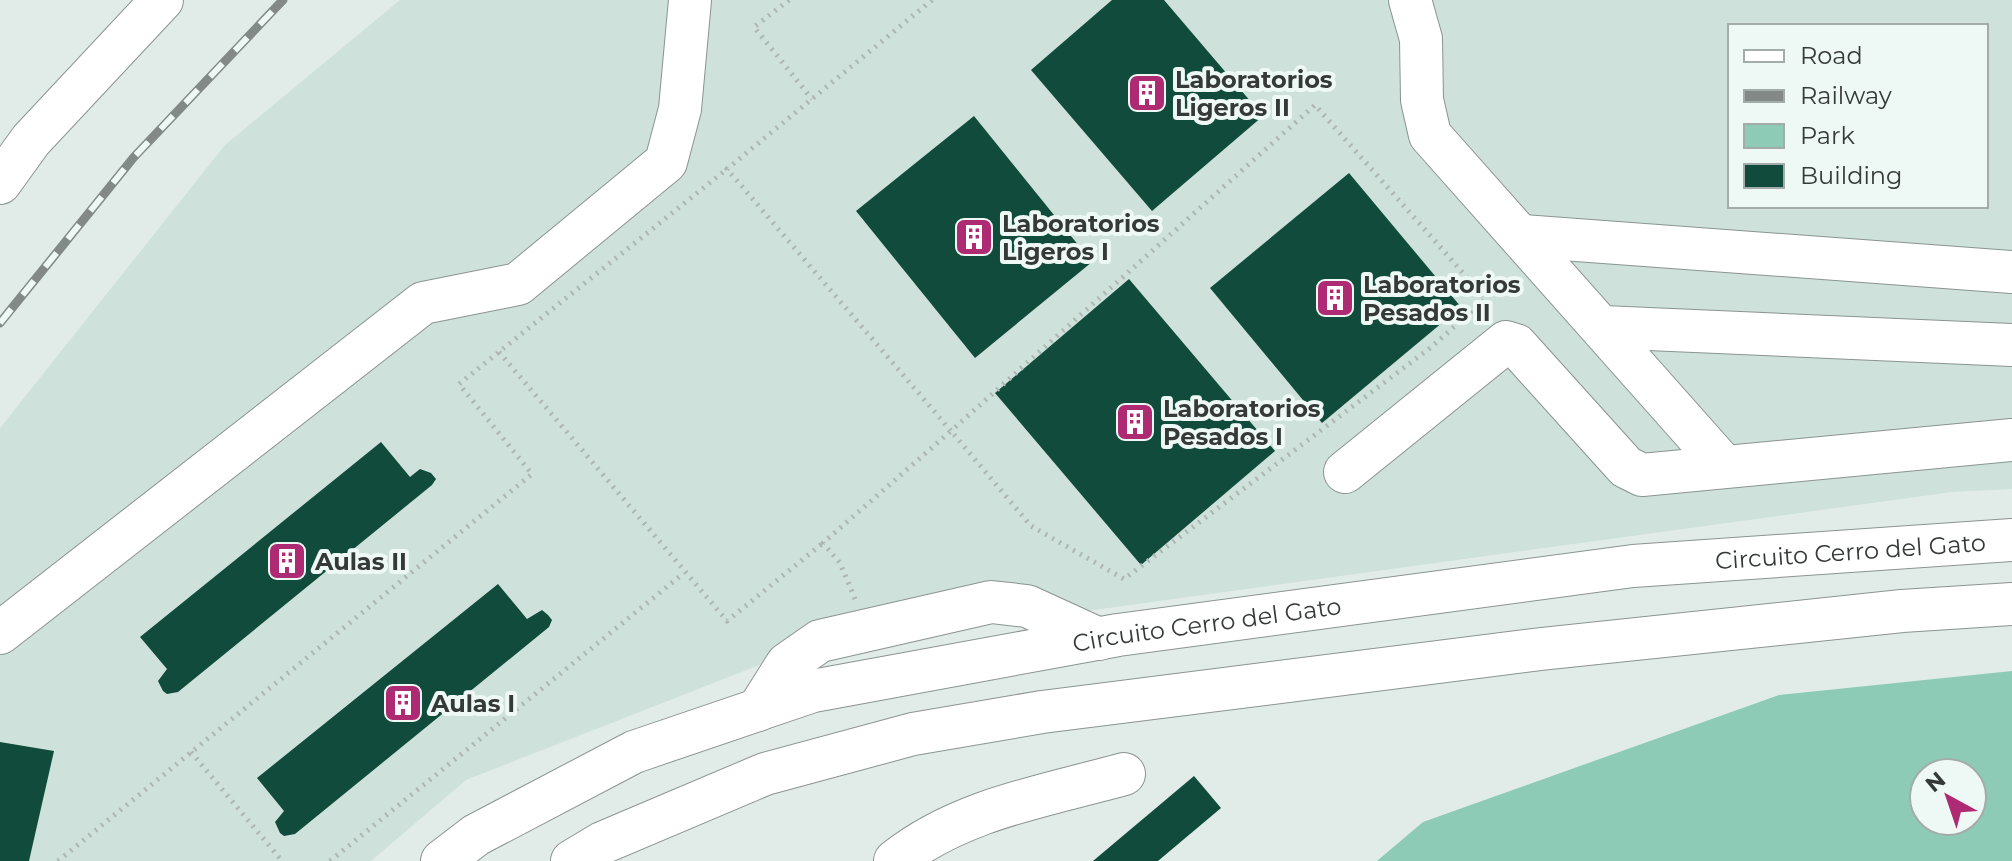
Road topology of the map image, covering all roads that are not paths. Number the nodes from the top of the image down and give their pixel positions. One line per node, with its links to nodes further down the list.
1 (162, 0): 4 (street)
2 (690, 0): 14 (street)
3 (1410, 0): 5 (street)
4 (0, 183)
5 (1522, 236): 6 (street); 7 (street)
6 (2012, 272)
7 (1603, 327): 8 (street); 10 (street)
8 (2012, 345)
9 (2012, 440): 10 (street)
10 (1723, 465): 11 (street)
11 (1345, 472)
12 (2012, 540): 15 (street, Circuito Cerro del Gato)
13 (2012, 604): 19 (street)
14 (0, 633)
15 (1099, 639): 16 (street, Circuito Cerro del Gato); 16 (street)
16 (758, 710): 18 (street, Circuito Cerro del Gato)
17 (1124, 774): 20 (street)
18 (442, 861)
19 (572, 861)
20 (895, 861)

